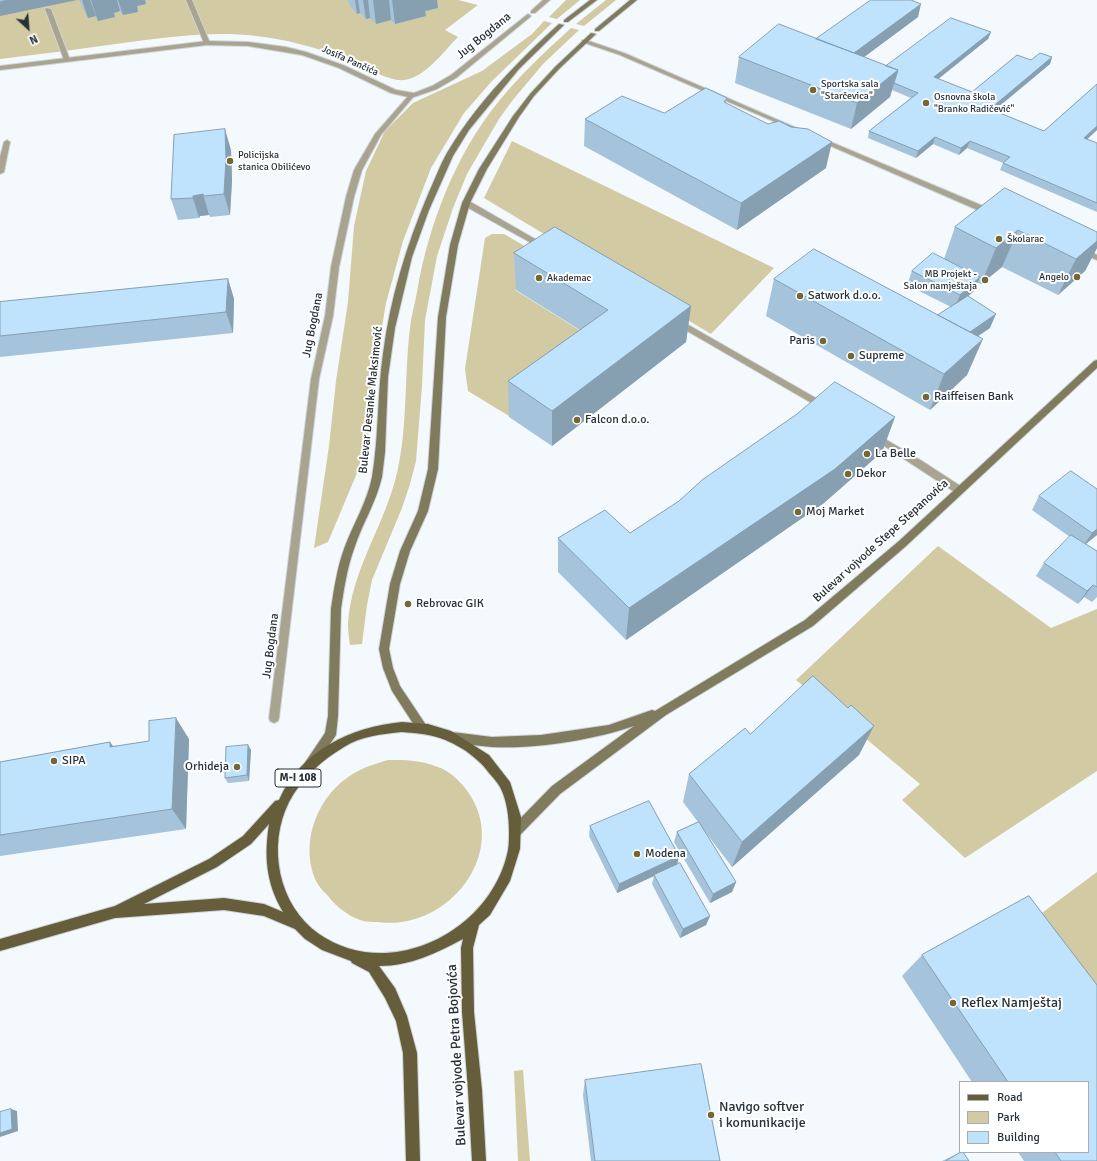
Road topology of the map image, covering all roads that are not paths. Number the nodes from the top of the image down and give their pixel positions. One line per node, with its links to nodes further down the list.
1 (189, 0): 7 (street)
2 (547, 0): 10 (street, Jug Bogdana)
3 (594, 0): 27 (main road, Bulevar Desanke Maksimović)
4 (634, 0): 6 (main road)
5 (48, 10): 8 (street)
6 (584, 41): 13 (main road); 14 (street)
7 (207, 44): 8 (street, Josifa Pančića); 10 (street, Josifa Pančića)
8 (67, 60): 9 (street, Josifa Pančića)
9 (0, 68)
10 (412, 95): 24 (street, Jug Bogdana)
11 (6, 142): 12 (street)
12 (0, 172)
13 (466, 203): 16 (street); 25 (main road)
14 (998, 215)
15 (1072, 246): 17 (street)
16 (556, 253)
17 (1097, 258)
18 (672, 318): 20 (street)
19 (1097, 363): 22 (main road, Bulevar vojvode Stepe Stepanovića)
20 (830, 410)
21 (864, 430): 22 (street)
22 (959, 490): 23 (main road, Bulevar vojvode Stepe Stepanovića)
23 (662, 712): 26 (main road, Bulevar vojvode Stepe Stepanovića); 29 (main road, Bulevar vojvode Stepe Stepanovića)
24 (274, 718)
25 (422, 728): 26 (main road, M-I 108); 27 (main road, M-I 108)
26 (452, 737): 29 (main road, M-I 108)
27 (308, 767): 28 (main road, M-I 108)
28 (284, 799): 30 (main road, M-I 108); 31 (main road, M-I 108)
29 (516, 831): 32 (main road, M-I 108)
30 (115, 912): 31 (main road, M-I 108); 33 (main road, M-I 108)
31 (297, 924): 34 (main road, M-I 108)
32 (473, 924): 34 (main road, M-I 108); 36 (main road, Bulevar vojvode Petra Bojovića)
33 (0, 946)
34 (349, 955): 35 (main road, M-I 108)
35 (413, 1161)
36 (479, 1161)

